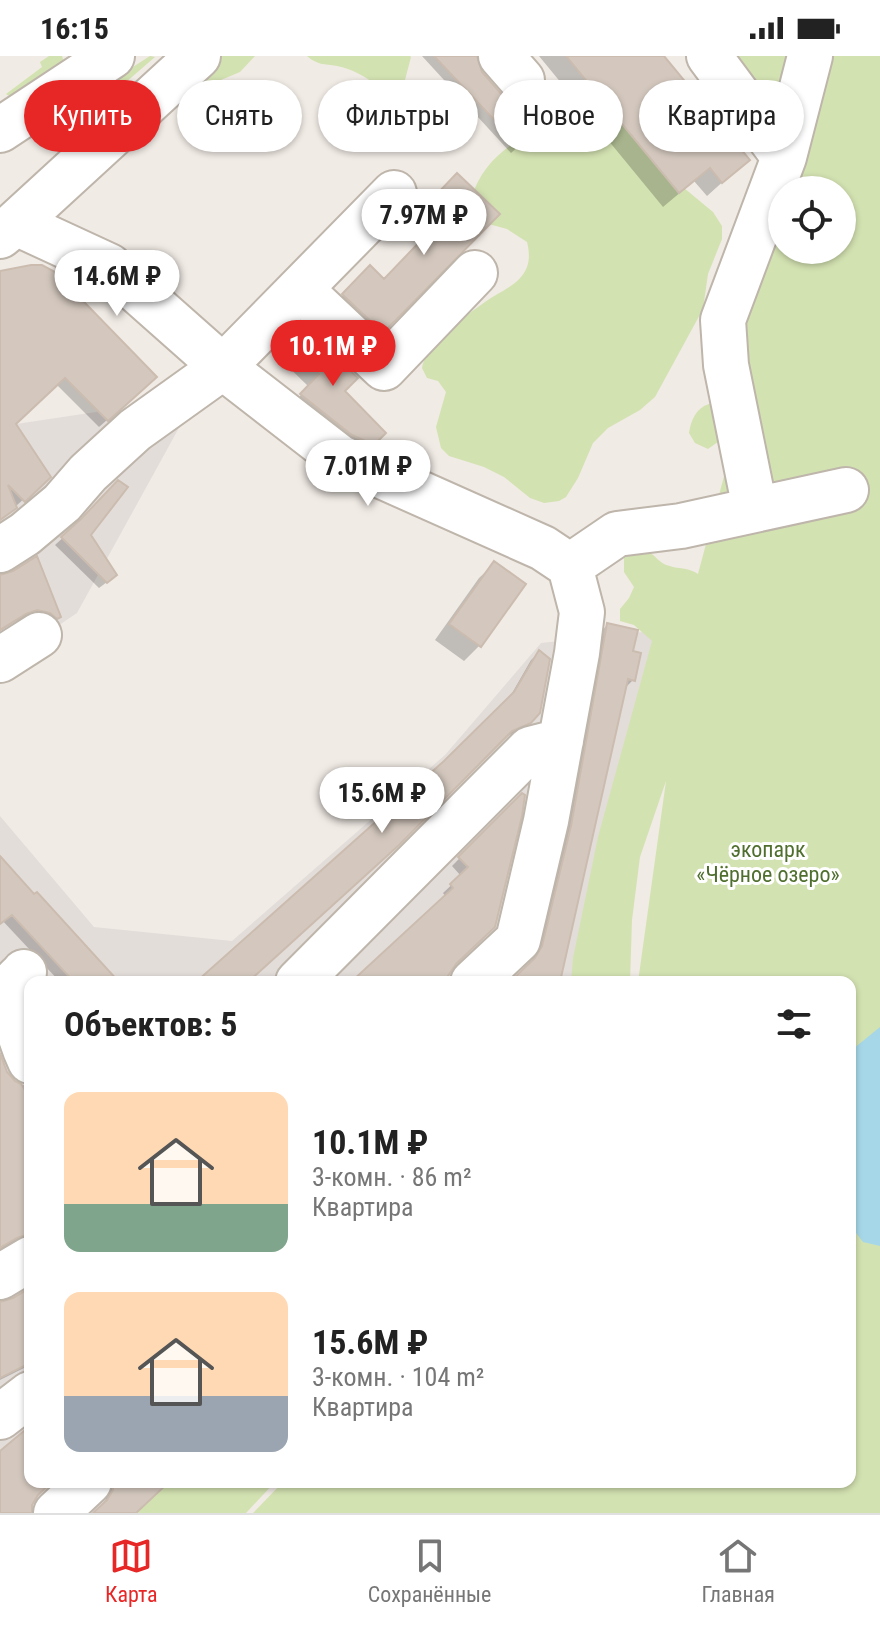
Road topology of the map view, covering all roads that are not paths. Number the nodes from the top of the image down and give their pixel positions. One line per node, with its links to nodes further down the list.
1 (112, 56): 5 (street)
2 (198, 56): 8 (street)
3 (709, 56): 6 (street)
4 (810, 56): 6 (street)
5 (0, 130)
6 (784, 157): 13 (street)
7 (394, 193): 10 (street)
8 (8, 230): 11 (street)
9 (475, 273): 10 (street)
10 (300, 289): 11 (street)
11 (223, 367): 14 (street); 15 (street)
12 (846, 490): 13 (street)
13 (755, 509): 15 (street)
14 (0, 550)
15 (570, 566): 18 (street)
16 (39, 635): 17 (street)
17 (0, 660)
18 (561, 741): 20 (street); 21 (street)
19 (21, 966): 22 (street)
20 (304, 976)
21 (480, 976)
22 (24, 1048)
23 (24, 1263): 24 (street)
24 (0, 1277)
25 (24, 1399): 26 (street)
26 (0, 1417)
27 (83, 1488): 28 (street)
28 (56, 1513)

